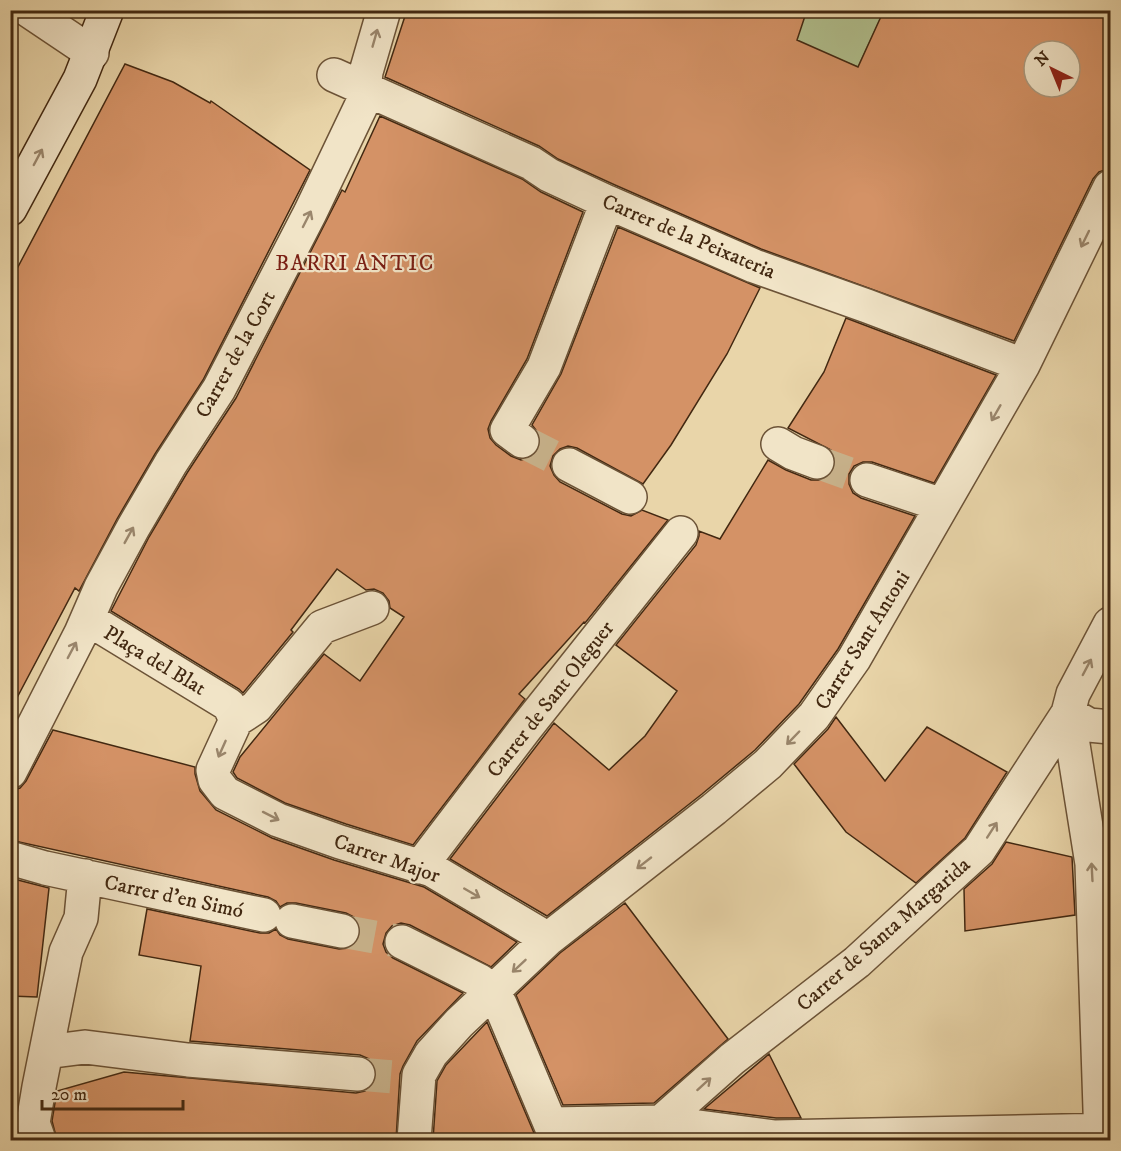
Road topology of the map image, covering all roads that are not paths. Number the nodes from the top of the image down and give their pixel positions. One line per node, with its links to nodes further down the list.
1 (28, 10): 4 (street)
2 (107, 10): 4 (street)
3 (384, 10): 6 (street, Carrer de la Cort, one-way to 3)
4 (92, 53): 9 (street, one-way to 4)
5 (334, 75): 6 (street, Carrer de la Peixateria)
6 (364, 87): 8 (street, Carrer de la Peixateria); 20 (street, Carrer de la Cort, one-way to 6)
7 (1110, 187): 10 (street, Carrer Sant Antoni, one-way to 10)
8 (607, 202): 10 (street, Carrer de la Peixateria); 11 (street)
9 (10, 209)
10 (1023, 365): 17 (street, Carrer Sant Antoni, one-way to 17)
11 (514, 435)
12 (778, 444): 13 (street)
13 (817, 462)
14 (569, 465): 16 (street)
15 (867, 480): 17 (street)
16 (630, 497)
17 (942, 505): 31 (street, Carrer Sant Antoni, one-way to 31)
18 (681, 533): 27 (street, Carrer de Sant Oleguer)
19 (372, 608): 22 (street)
20 (88, 619): 22 (street, Plaça del Blat); 25 (street, Plaça del Blat, one-way to 20)
21 (1110, 624): 23 (street, one-way to 21)
22 (246, 713): 27 (street, Carrer Major, one-way to 27)
23 (1068, 713): 24 (street); 29 (street, one-way to 23); 36 (street, Carrer de Santa Margarida, one-way to 23)
24 (1110, 727)
25 (10, 772)
26 (10, 858): 28 (street, Carrer d'en Simó)
27 (422, 864): 31 (street, Carrer Major, one-way to 31)
28 (85, 876): 30 (street, Carrer d'en Simó); 34 (street)
29 (1102, 912): 38 (street)
30 (342, 931)
31 (548, 939): 33 (street, Carrer Sant Antoni, one-way to 33)
32 (402, 942): 33 (street)
33 (489, 993): 37 (street); 40 (street, Carrer Sant Antoni)
34 (46, 1052): 35 (street); 39 (street)
35 (358, 1074)
36 (661, 1122): 37 (street); 38 (street)
37 (554, 1132)
38 (1104, 1134)
39 (39, 1140)
40 (414, 1140)

